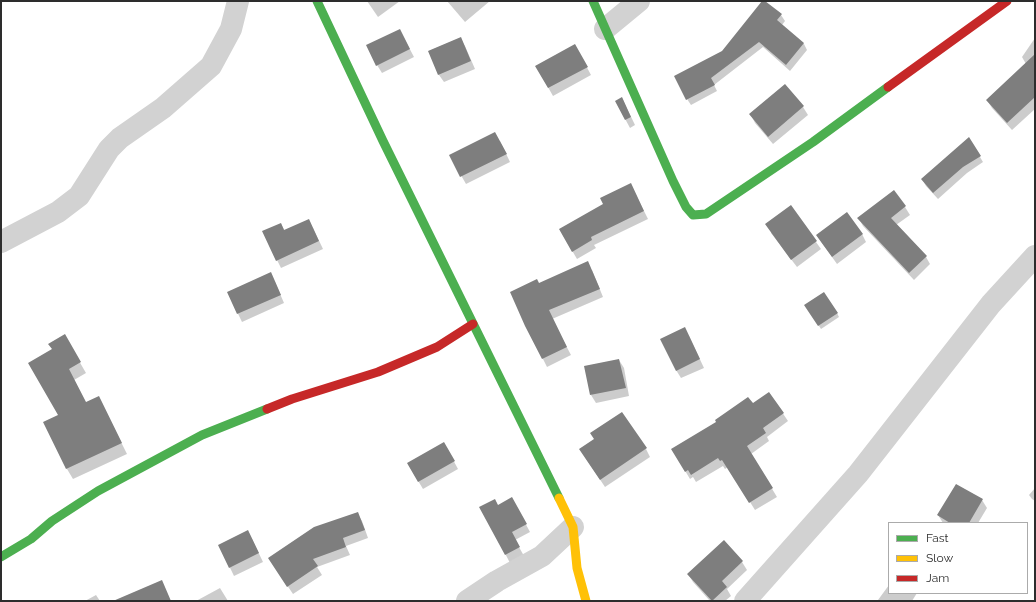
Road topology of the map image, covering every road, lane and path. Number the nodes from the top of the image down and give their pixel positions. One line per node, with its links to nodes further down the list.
1 (238, 1): 7 (street)
2 (317, 1): 9 (street)
3 (593, 1): 6 (street)
4 (639, 1): 6 (street)
5 (1007, 1): 6 (street)
6 (605, 29)
7 (1, 242)
8 (1035, 256): 14 (street)
9 (473, 324): 10 (street); 11 (street)
10 (573, 527): 12 (street); 13 (street)
11 (1, 557)
12 (467, 601)
13 (586, 601)
14 (745, 601)

